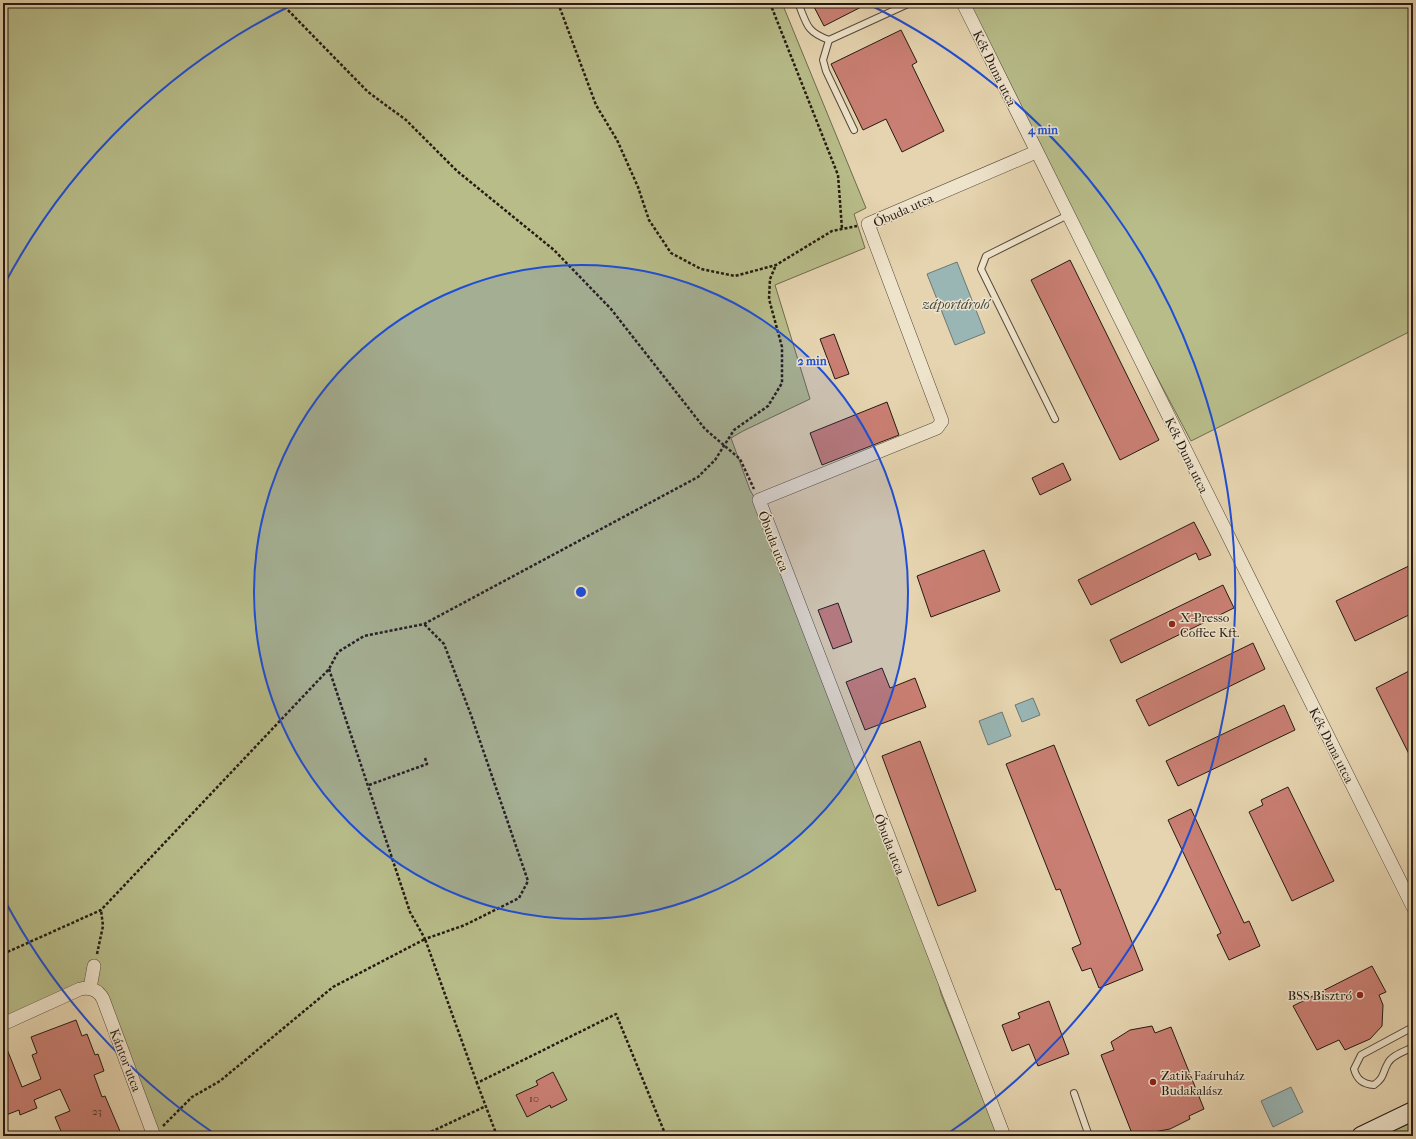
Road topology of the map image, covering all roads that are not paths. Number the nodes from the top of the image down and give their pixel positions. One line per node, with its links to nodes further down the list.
1 (910, 3): 4 (lane)
2 (963, 3): 6 (street, Kék Duna utca)
3 (799, 5): 4 (lane)
4 (829, 40): 5 (lane)
5 (854, 130)
6 (1036, 152): 7 (street, Kék Duna utca); 18 (street, Óbuda utca)
7 (1068, 214): 8 (lane); 9 (street, Kék Duna utca)
8 (1055, 419)
9 (1413, 907)
10 (94, 966): 11 (street)
11 (90, 988): 12 (street); 17 (street, Kántor utca)
12 (3, 1024)
13 (1413, 1027): 14 (lane)
14 (1413, 1047)
15 (1074, 1093): 19 (lane)
16 (1413, 1111): 20 (main road)
17 (154, 1135)
18 (1004, 1136)
19 (1089, 1136)
20 (1361, 1136)

